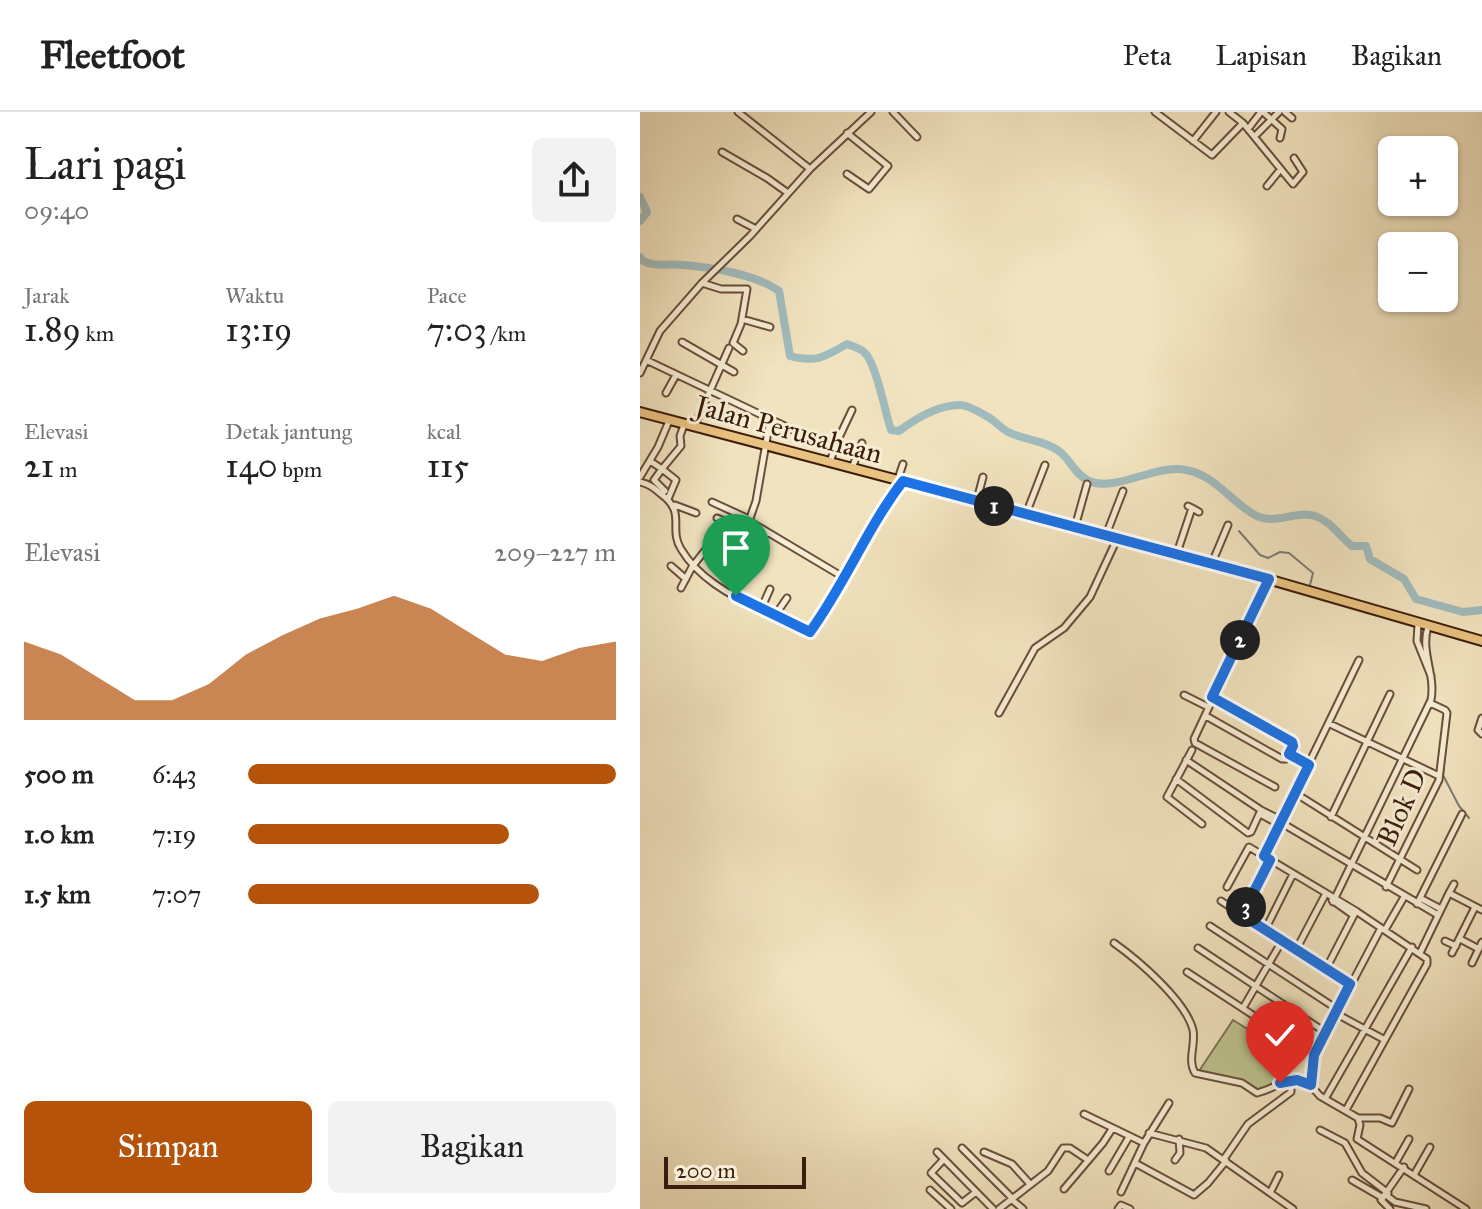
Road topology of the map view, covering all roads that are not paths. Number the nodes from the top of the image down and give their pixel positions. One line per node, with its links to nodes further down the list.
1 (738, 112): 20 (street)
2 (871, 112): 13 (street)
3 (893, 112): 15 (street)
4 (1155, 112): 17 (street)
5 (1216, 112): 17 (street)
6 (1229, 112): 12 (street)
7 (1262, 112): 11 (street); 12 (street)
8 (1279, 112): 11 (street)
9 (1285, 112): 10 (street)
10 (1292, 118)
11 (1271, 120): 14 (street); 16 (street)
12 (1245, 126): 17 (street); 21 (street)
13 (847, 133): 20 (street); 22 (street)
14 (1257, 134)
15 (917, 137)
16 (1280, 138)
17 (1193, 141)
18 (722, 152): 24 (street)
19 (1294, 158): 21 (street)
20 (810, 169): 24 (street)
21 (1280, 170): 23 (street)
22 (847, 174)
23 (1267, 186)
24 (788, 193): 26 (street)
25 (737, 219): 26 (street)
26 (756, 229): 27 (street)
27 (704, 280): 28 (street); 34 (street)
28 (742, 319): 29 (street); 33 (street)
29 (770, 327)
30 (682, 342): 35 (street)
31 (729, 348): 35 (street)
32 (640, 351): 34 (street)
33 (743, 351)
34 (647, 357): 37 (street); 38 (street)
35 (720, 365): 36 (street); 39 (street)
36 (734, 372)
37 (640, 373)
38 (676, 375): 39 (street); 40 (street)
39 (708, 390): 43 (street); 45 (street)
40 (666, 393)
41 (852, 410): 48 (street)
42 (640, 412): 44 (main road, Jalan Perusahaan)
43 (770, 420): 47 (street); 48 (street)
44 (669, 421): 45 (main road, Jalan Perusahaan); 49 (street)
45 (689, 426): 47 (main road, Jalan Perusahaan); 53 (street)
46 (862, 443): 54 (street)
47 (765, 446): 50 (main road, Jalan Perusahaan); 70 (street)
48 (835, 446): 50 (street)
49 (650, 461): 53 (street); 55 (street)
50 (830, 463): 54 (main road, Jalan Perusahaan)
51 (903, 464): 58 (street)
52 (1045, 465): 68 (street)
53 (662, 469): 57 (street); 62 (street)
54 (852, 469): 58 (main road, Jalan Perusahaan)
55 (641, 477): 57 (street); 62 (street)
56 (983, 477): 63 (street)
57 (654, 480): 60 (street)
58 (900, 481): 63 (main road, Jalan Perusahaan); 84 (street)
59 (1087, 484): 72 (street)
60 (665, 491)
61 (1123, 491): 75 (street)
62 (668, 499): 65 (street)
63 (977, 501): 68 (main road, Jalan Perusahaan)
64 (712, 502): 70 (street)
65 (674, 505): 67 (street); 83 (street)
66 (1199, 512): 79 (street)
67 (696, 513)
68 (1026, 514): 72 (main road, Jalan Perusahaan)
69 (717, 518): 73 (street)
70 (749, 520): 73 (street); 74 (street)
71 (1228, 525): 81 (street)
72 (1075, 527): 75 (main road, Jalan Perusahaan)
73 (743, 529): 78 (street)
74 (766, 533): 80 (street); 84 (street)
75 (1106, 535): 76 (main road, Jalan Perusahaan)
76 (1117, 538): 79 (main road, Jalan Perusahaan); 100 (street)
77 (714, 539): 83 (street)
78 (733, 543)
79 (1177, 554): 81 (main road, Jalan Perusahaan)
80 (759, 561)
81 (1212, 563): 86 (main road, Jalan Perusahaan)
82 (671, 566): 85 (street)
83 (692, 567): 85 (street); 90 (street)
84 (843, 577): 91 (street)
85 (686, 579): 87 (street)
86 (1269, 579): 92 (main road, Jalan Perusahaan); 97 (street)
87 (681, 588)
88 (770, 589): 90 (street)
89 (787, 598): 91 (street)
90 (762, 607): 91 (street)
91 (776, 614)
92 (1423, 626): 93 (main road, Jalan Perusahaan); 98 (street)
93 (1482, 641)
94 (1359, 660): 103 (street)
95 (1390, 694): 105 (street)
96 (1184, 695): 99 (street)
97 (1212, 697): 99 (street); 107 (street)
98 (1430, 703): 108 (street); 111 (street, Blok D)
99 (1208, 707): 101 (street)
100 (999, 713)
101 (1206, 716): 107 (street); 113 (street)
102 (1482, 718): 104 (street)
103 (1330, 724): 105 (street); 110 (street)
104 (1482, 734)
105 (1367, 741): 108 (street); 117 (street)
106 (1192, 750): 109 (street)
107 (1286, 757): 110 (street)
108 (1403, 759): 111 (street); 120 (street)
109 (1186, 760): 112 (street); 115 (street)
110 (1309, 765): 114 (street)
111 (1439, 776): 122 (street, Blok D)
112 (1176, 779): 115 (street); 119 (street)
113 (1275, 787)
114 (1295, 793): 117 (street); 118 (street)
115 (1261, 812): 118 (street)
116 (1462, 814): 133 (street)
117 (1331, 817): 120 (street)
118 (1280, 822): 121 (street); 123 (street)
119 (1202, 824)
120 (1365, 839): 122 (street); 123 (street)
121 (1267, 858): 125 (street); 127 (street); 137 (street)
122 (1400, 860): 124 (street); 128 (street, Blok D)
123 (1352, 866): 128 (street); 131 (street)
124 (1417, 870)
125 (1293, 874): 131 (street); 140 (street)
126 (1454, 884): 129 (street)
127 (1227, 887)
128 (1386, 887): 130 (street)
129 (1449, 893): 134 (street); 135 (street)
130 (1404, 897): 133 (street); 139 (street)
131 (1331, 899): 136 (street); 149 (street)
132 (1221, 901): 137 (street)
133 (1419, 901): 135 (street)
134 (1479, 908): 141 (street)
135 (1439, 912): 150 (street)
136 (1356, 913): 139 (street); 154 (street)
137 (1242, 915): 140 (street)
138 (1210, 926): 153 (street)
139 (1383, 929): 147 (street); 156 (street)
140 (1265, 930): 142 (street)
141 (1460, 939): 145 (street); 146 (street)
142 (1282, 941): 149 (street); 153 (street)
143 (1445, 941): 146 (street)
144 (1114, 943): 164 (street)
145 (1480, 945): 152 (street)
146 (1456, 946): 151 (street)
147 (1412, 947): 150 (street); 160 (street)
148 (1198, 948): 157 (street)
149 (1296, 950): 154 (street)
150 (1420, 953): 162 (street)
151 (1452, 953)
152 (1472, 963)
153 (1269, 964): 157 (street); 159 (street)
154 (1326, 969): 156 (street)
155 (1187, 972): 158 (street)
156 (1350, 984): 159 (street)
157 (1256, 986): 158 (street); 161 (street)
158 (1243, 1008): 163 (street)
159 (1336, 1011): 160 (street); 161 (street)
160 (1364, 1029): 162 (street); 167 (street)
161 (1325, 1032): 163 (street)
162 (1385, 1040): 169 (street)
163 (1314, 1055): 165 (street)
164 (1294, 1080): 165 (street); 186 (street)
165 (1309, 1084): 167 (street)
166 (1409, 1089): 171 (street)
167 (1325, 1099): 169 (street)
168 (1169, 1103): 174 (street)
169 (1346, 1110): 171 (street)
170 (1084, 1114): 172 (street)
171 (1358, 1118): 187 (street)
172 (1112, 1129): 175 (street); 184 (street)
173 (1320, 1130): 200 (street)
174 (1149, 1133): 176 (street); 178 (street)
175 (1129, 1137): 178 (street); 190 (street)
176 (1179, 1139): 185 (street); 186 (street)
177 (1409, 1139): 187 (street)
178 (1144, 1143): 188 (street)
179 (1430, 1147): 192 (street)
180 (962, 1148): 201 (street)
181 (937, 1152): 183 (street)
182 (984, 1152): 194 (street)
183 (944, 1159): 197 (street); 197 (street)
184 (1088, 1160): 194 (street); 195 (street)
185 (1175, 1160)
186 (1225, 1160): 188 (street); 199 (street)
187 (1396, 1162): 189 (street)
188 (1135, 1163): 198 (street)
189 (1404, 1167): 192 (street); 200 (street)
190 (1109, 1171)
191 (1279, 1175): 199 (street)
192 (1414, 1175): 211 (street)
193 (1352, 1180): 200 (street)
194 (1030, 1184): 201 (street)
195 (1064, 1189)
196 (930, 1190): 202 (street)
197 (976, 1192): 203 (street)
198 (1121, 1192)
199 (1270, 1193): 208 (street)
200 (1386, 1195): 209 (street); 210 (street)
201 (1011, 1198): 204 (street); 205 (street)
202 (951, 1209)
203 (993, 1209)
204 (999, 1209)
205 (1023, 1209)
206 (1118, 1209): 207 (street)
207 (1130, 1209)
208 (1293, 1209)
209 (1390, 1209)
210 (1426, 1209)
211 (1466, 1209)

